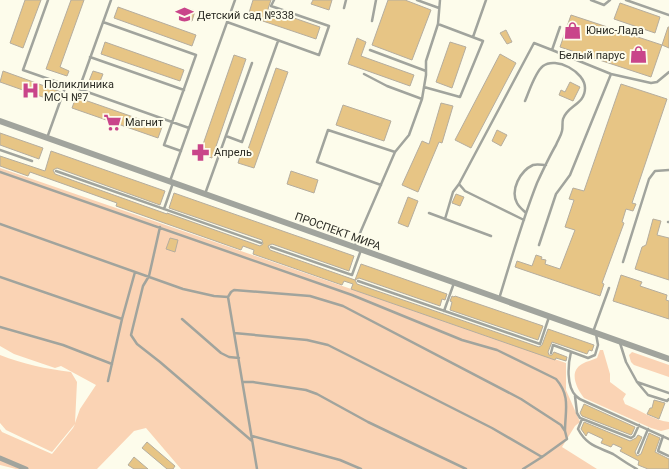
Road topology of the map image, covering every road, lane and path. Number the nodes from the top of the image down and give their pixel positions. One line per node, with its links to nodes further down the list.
1 (48, 0): 33 (lane)
2 (106, 0): 14 (lane)
3 (111, 0): 14 (lane)
4 (235, 0): 20 (lane)
5 (274, 0): 24 (lane)
6 (346, 0): 15 (lane)
7 (376, 0): 18 (lane)
8 (417, 0): 16 (lane)
9 (440, 0): 16 (lane)
10 (486, 0): 23 (lane)
11 (591, 0): 12 (lane)
12 (610, 0)
13 (626, 0): 17 (lane)
14 (109, 4): 19 (lane)
15 (344, 8)
16 (439, 8): 21 (lane)
17 (669, 15)
18 (372, 21)
19 (103, 22): 27 (lane); 36 (lane)
20 (227, 22): 24 (lane); 41 (lane)
21 (438, 24): 23 (lane); 29 (lane)
22 (560, 27): 26 (lane)
23 (473, 38): 34 (lane)
24 (278, 40): 42 (lane)
25 (370, 50): 29 (lane)
26 (552, 50): 32 (lane); 53 (lane)
27 (90, 57): 35 (lane); 36 (lane)
28 (252, 63): 42 (lane)
29 (426, 71): 34 (lane)
30 (669, 72): 32 (lane)
31 (364, 74): 37 (lane)
32 (611, 74): 65 (lane)
33 (66, 85): 35 (lane); 43 (lane)
34 (424, 88): 37 (lane)
35 (79, 89): 40 (lane)
36 (184, 90): 40 (lane)
37 (422, 99): 46 (lane)
38 (525, 101): 48 (lane)
39 (0, 122): 43 (street, ПРОСПЕКТ МИРА)
40 (172, 122): 41 (lane); 45 (lane)
41 (189, 128): 45 (lane)
42 (226, 136): 55 (lane)
43 (47, 138): 52 (street, ПРОСПЕКТ МИРА)
44 (0, 150): 47 (lane)
45 (181, 151): 52 (lane)
46 (395, 152): 54 (lane); 54 (lane)
47 (32, 161)
48 (546, 165): 58 (lane); 58 (lane)
49 (669, 170): 69 (lane)
50 (56, 171): 56 (lane)
51 (0, 172): 62 (lane)
52 (172, 182): 55 (street, ПРОСПЕКТ МИРА); 56 (lane)
53 (459, 184): 59 (lane); 60 (lane)
54 (381, 185): 67 (lane)
55 (205, 194): 67 (street, ПРОСПЕКТ МИРА)
56 (164, 209): 64 (lane)
57 (429, 213): 59 (lane)
58 (526, 213): 60 (lane)
59 (445, 219): 63 (lane)
60 (524, 220): 77 (lane)
61 (0, 224): 70 (lane)
62 (160, 227): 71 (lane); 100 (lane)
63 (491, 236)
64 (261, 243)
65 (539, 245)
66 (271, 246): 68 (lane)
67 (353, 247): 68 (street, ПРОСПЕКТ МИРА)
68 (361, 250): 74 (street, ПРОСПЕКТ МИРА)
69 (622, 262)
70 (135, 272): 71 (lane); 80 (lane)
71 (149, 276): 76 (lane); 104 (lane)
72 (0, 277): 80 (lane)
73 (358, 281): 78 (lane)
74 (454, 283): 77 (street, ПРОСПЕКТ МИРА); 78 (lane)
75 (609, 288): 84 (lane)
76 (228, 297): 83 (lane); 100 (lane)
77 (499, 299): 79 (street, ПРОСПЕКТ МИРА)
78 (444, 311): 79 (lane)
79 (549, 317): 84 (street, ПРОСПЕКТ МИРА)
80 (122, 319): 90 (lane)
81 (182, 319): 88 (lane)
82 (0, 327): 90 (lane)
83 (234, 333): 88 (lane); 107 (lane)
84 (594, 333): 85 (street, ПРОСПЕКТ МИРА); 86 (lane)
85 (620, 342): 89 (street, ПРОСПЕКТ МИРА); 93 (lane)
86 (571, 352): 87 (lane); 95 (lane)
87 (551, 353)
88 (239, 358): 92 (lane)
89 (669, 359)
90 (112, 364): 91 (lane)
91 (108, 381)
92 (244, 382): 101 (lane); 112 (lane)
93 (637, 382): 94 (lane); 96 (lane)
94 (669, 394)
95 (575, 395): 97 (lane); 98 (lane)
96 (669, 399)
97 (582, 419): 98 (lane); 114 (lane)
98 (638, 425): 99 (lane)
99 (648, 430): 102 (lane); 105 (lane)
100 (565, 432): 107 (lane)
101 (252, 436): 104 (lane); 111 (lane)
102 (663, 436): 103 (lane); 106 (lane)
103 (669, 439)
104 (253, 442): 110 (lane)
105 (638, 453)
106 (669, 456)
107 (542, 457): 113 (lane)
108 (0, 458): 109 (street)
109 (26, 469)
110 (257, 469)
111 (361, 469)
112 (466, 469)
113 (523, 469)
114 (637, 469)

